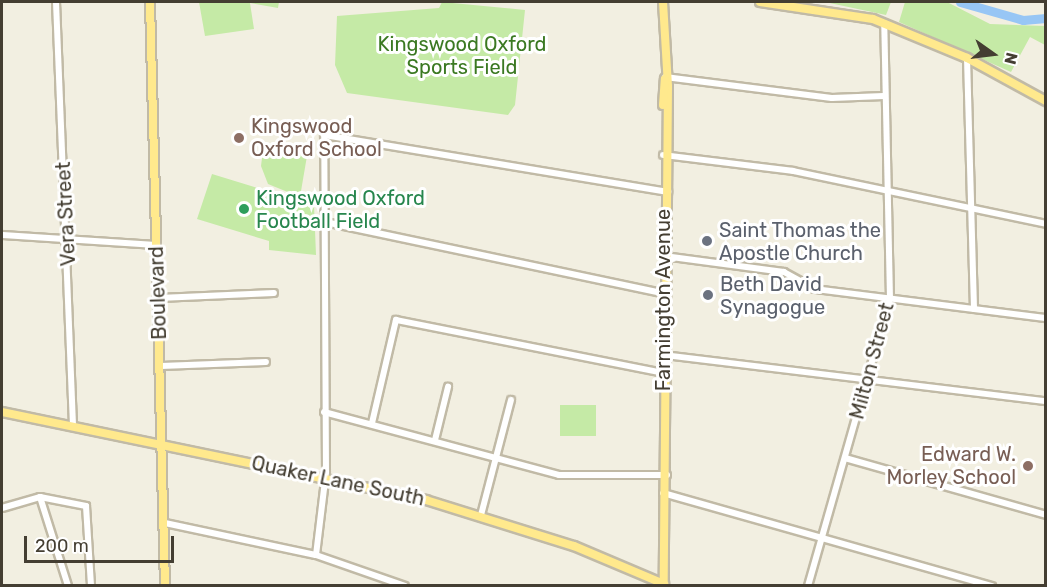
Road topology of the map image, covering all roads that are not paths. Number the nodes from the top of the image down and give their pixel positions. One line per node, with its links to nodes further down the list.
1 (56, 2): 17 (street, Vera Street)
2 (150, 2): 18 (main road, Boulevard)
3 (663, 2): 7 (main road, Farmington Avenue)
4 (760, 2): 5 (main road)
5 (885, 23): 6 (main road); 8 (street, Milton Street)
6 (967, 58): 9 (main road); 13 (street)
7 (665, 76): 8 (street); 10 (main road, Farmington Avenue)
8 (884, 96): 12 (street, Milton Street)
9 (1046, 101)
10 (666, 155): 11 (main road, Farmington Avenue); 12 (street)
11 (665, 191): 14 (street); 19 (main road, Farmington Avenue)
12 (887, 194): 13 (street); 23 (street, Milton Street)
13 (970, 212): 15 (street); 24 (street)
14 (325, 222): 21 (street); 35 (street)
15 (1046, 224)
16 (2, 235): 17 (street)
17 (67, 239): 18 (street); 37 (street, Vera Street)
18 (157, 245): 22 (main road, Boulevard)
19 (665, 256): 21 (main road, Farmington Avenue); 23 (street)
20 (274, 293): 22 (street)
21 (665, 294): 26 (main road, Farmington Avenue)
22 (159, 298): 28 (main road, Boulevard)
23 (890, 299): 24 (street); 30 (street, Milton Street)
24 (974, 309): 25 (street)
25 (1046, 318)
26 (666, 355): 29 (main road, Farmington Avenue); 30 (street)
27 (266, 363): 28 (street)
28 (161, 366): 39 (main road, Boulevard)
29 (665, 374): 36 (street); 42 (main road, Farmington Avenue)
30 (867, 379): 33 (street); 41 (street, Milton Street)
31 (448, 387): 38 (street)
32 (511, 400): 40 (street)
33 (1046, 401)
34 (2, 412): 37 (main road, Quaker Lane South)
35 (324, 412): 36 (street); 43 (street)
36 (372, 423): 38 (street)
37 (73, 426): 39 (main road, Quaker Lane South)
38 (435, 440): 40 (street)
39 (165, 445): 43 (main road, Quaker Lane South); 49 (main road, Boulevard)
40 (495, 457): 42 (street); 47 (street)
41 (845, 458): 48 (street); 50 (street, Milton Street)
42 (665, 475): 44 (main road, Farmington Avenue)
43 (326, 478): 47 (main road, Quaker Lane South); 51 (street)
44 (666, 493): 50 (street); 56 (main road, Farmington Avenue)
45 (40, 497): 46 (street); 52 (street); 53 (street)
46 (2, 508)
47 (481, 515): 56 (main road, Quaker Lane South)
48 (1046, 516)
49 (165, 523): 51 (street); 54 (main road, Boulevard)
50 (821, 537): 57 (street, Milton Street); 58 (street)
51 (316, 555): 55 (street)
52 (68, 585)
53 (91, 585)
54 (165, 585)
55 (405, 585)
56 (666, 585)
57 (808, 585)
58 (992, 585)

